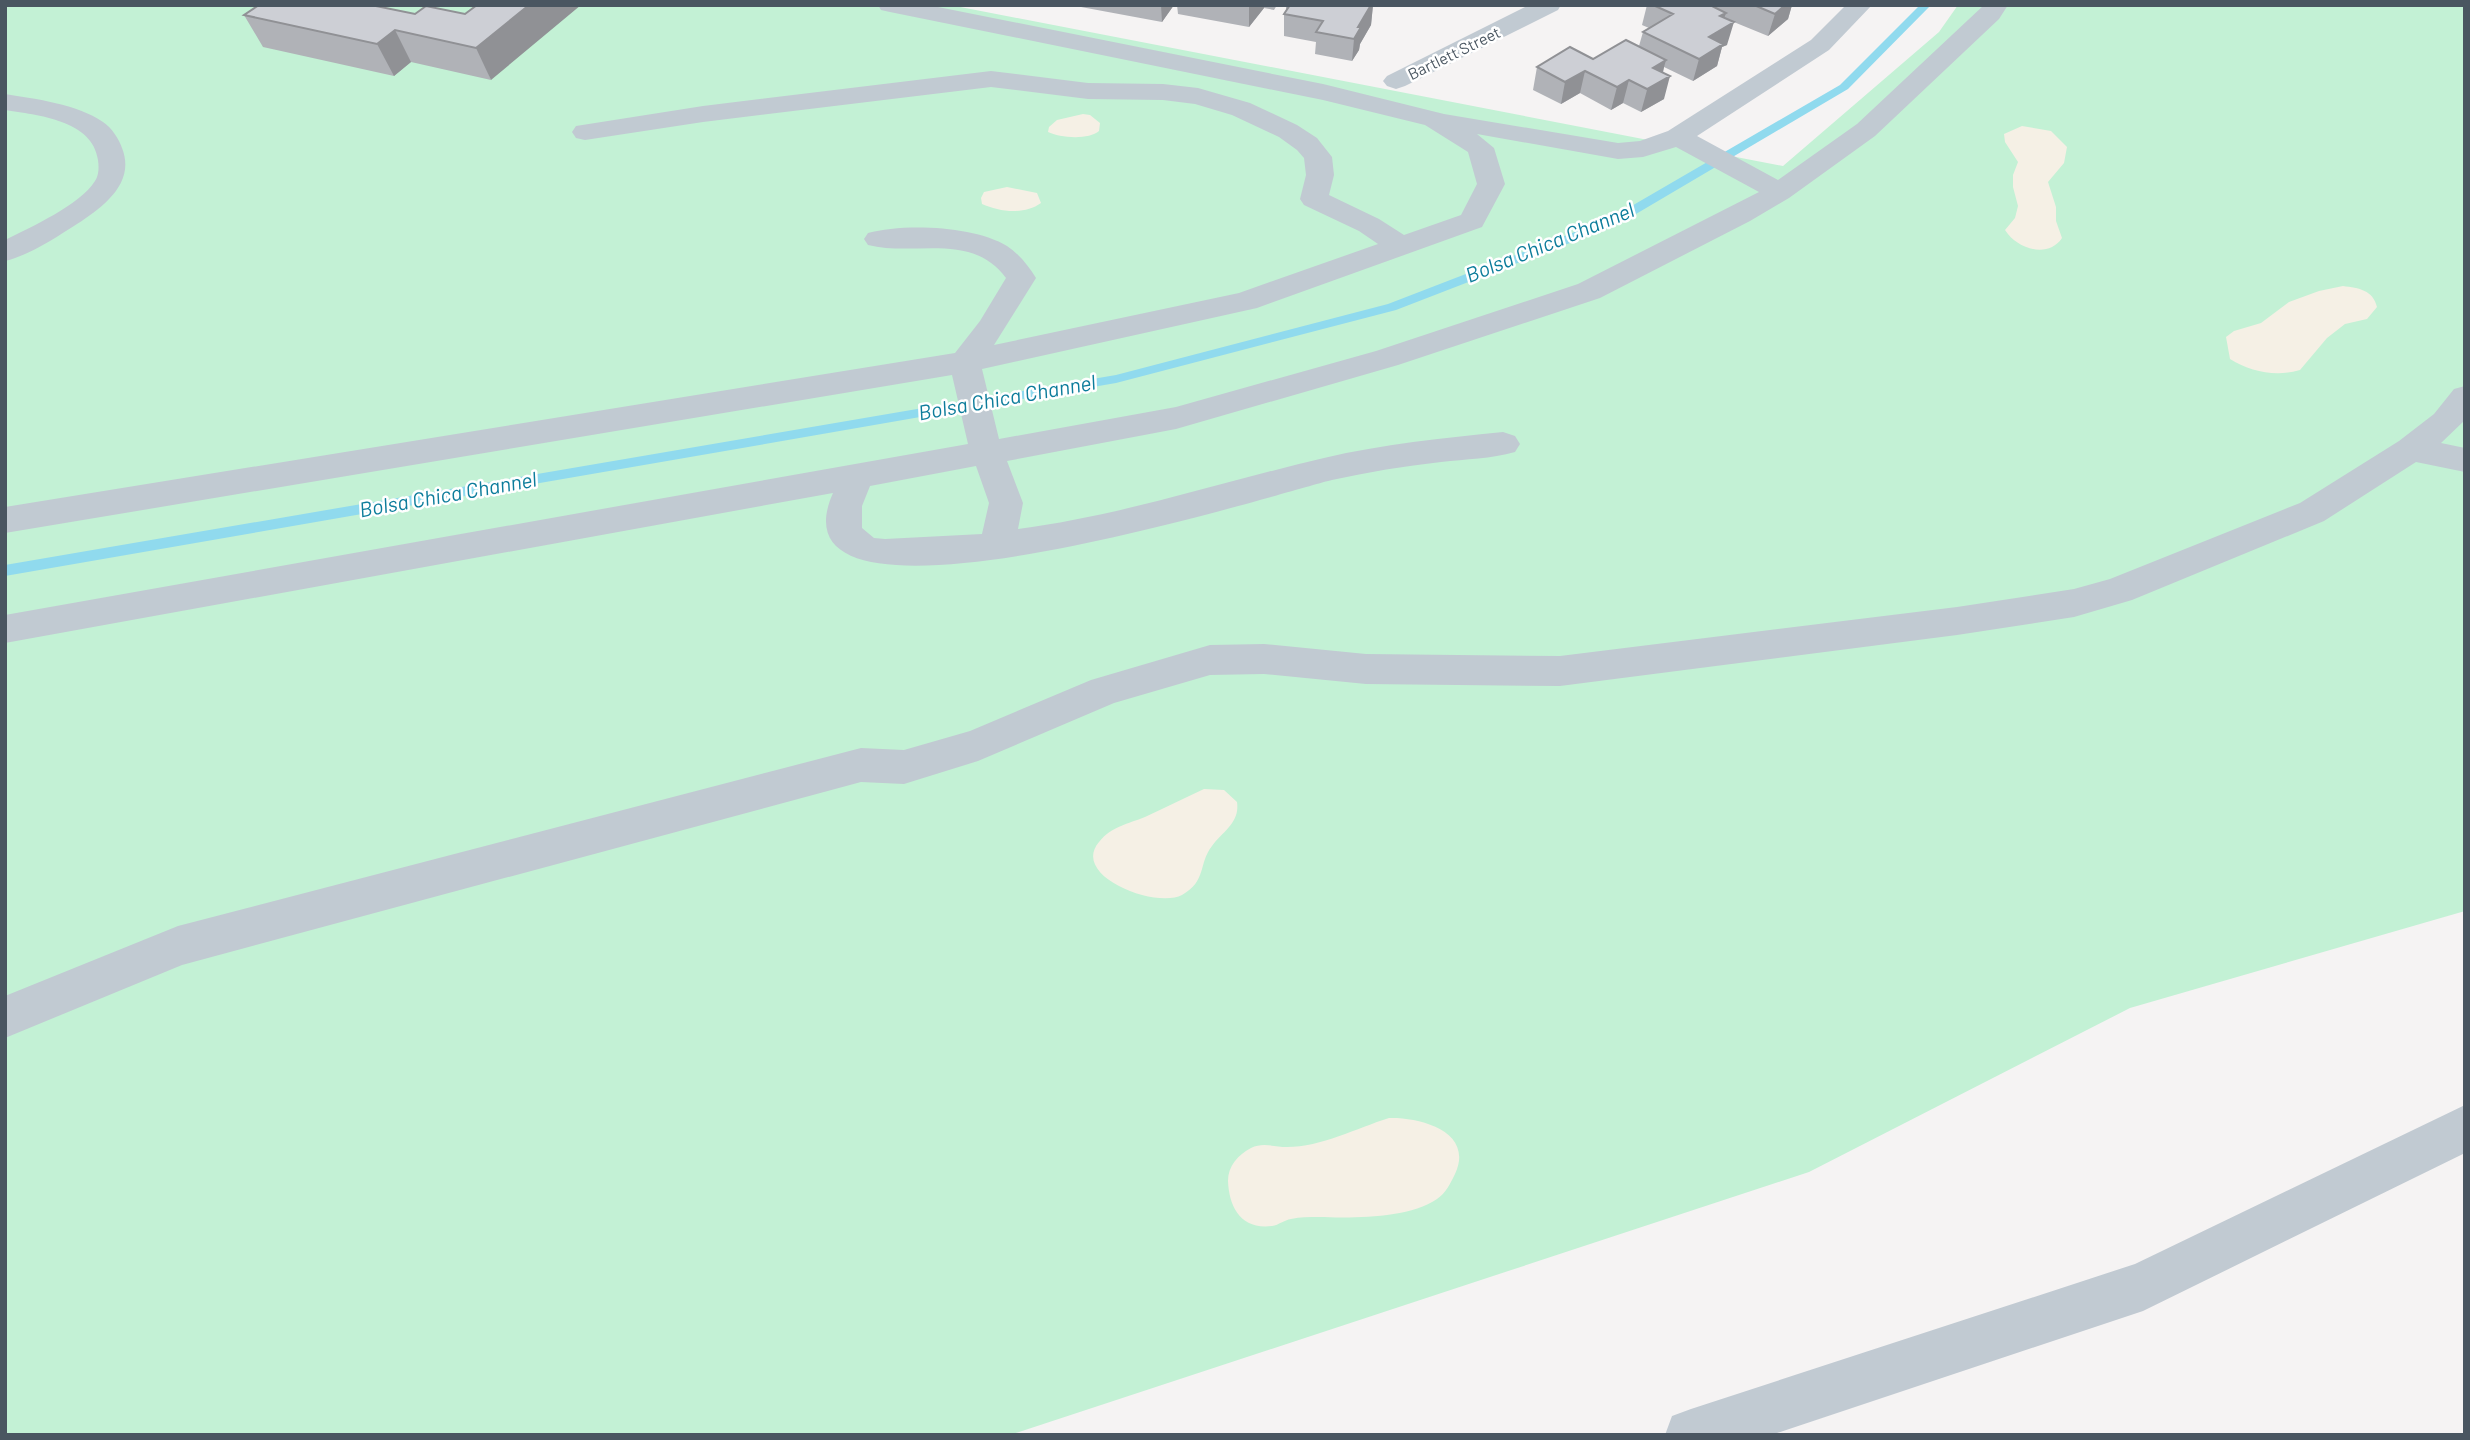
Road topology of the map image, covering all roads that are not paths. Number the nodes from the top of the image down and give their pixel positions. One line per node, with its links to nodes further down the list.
1 (890, 5): 8 (street)
2 (1488, 5): 5 (street)
3 (1860, 5): 10 (street)
4 (1996, 5): 11 (street)
5 (1538, 12): 6 (street, Bartlett Street)
6 (1396, 81)
7 (5, 102): 14 (street)
8 (1434, 119): 10 (street); 13 (street)
9 (585, 132): 13 (street)
10 (1678, 137): 11 (street)
11 (1779, 192): 17 (street)
12 (878, 239): 15 (street)
13 (1400, 246): 15 (street)
14 (5, 252)
15 (966, 369): 17 (street); 22 (street)
16 (2465, 397): 19 (street)
17 (984, 443): 21 (street); 23 (street)
18 (1503, 444): 23 (street)
19 (2411, 449): 20 (street); 25 (street)
20 (2465, 460)
21 (858, 476): 23 (street); 24 (street)
22 (5, 520)
23 (994, 546)
24 (5, 629)
25 (5, 1017)
26 (2465, 1128): 27 (street)
27 (1691, 1435)

